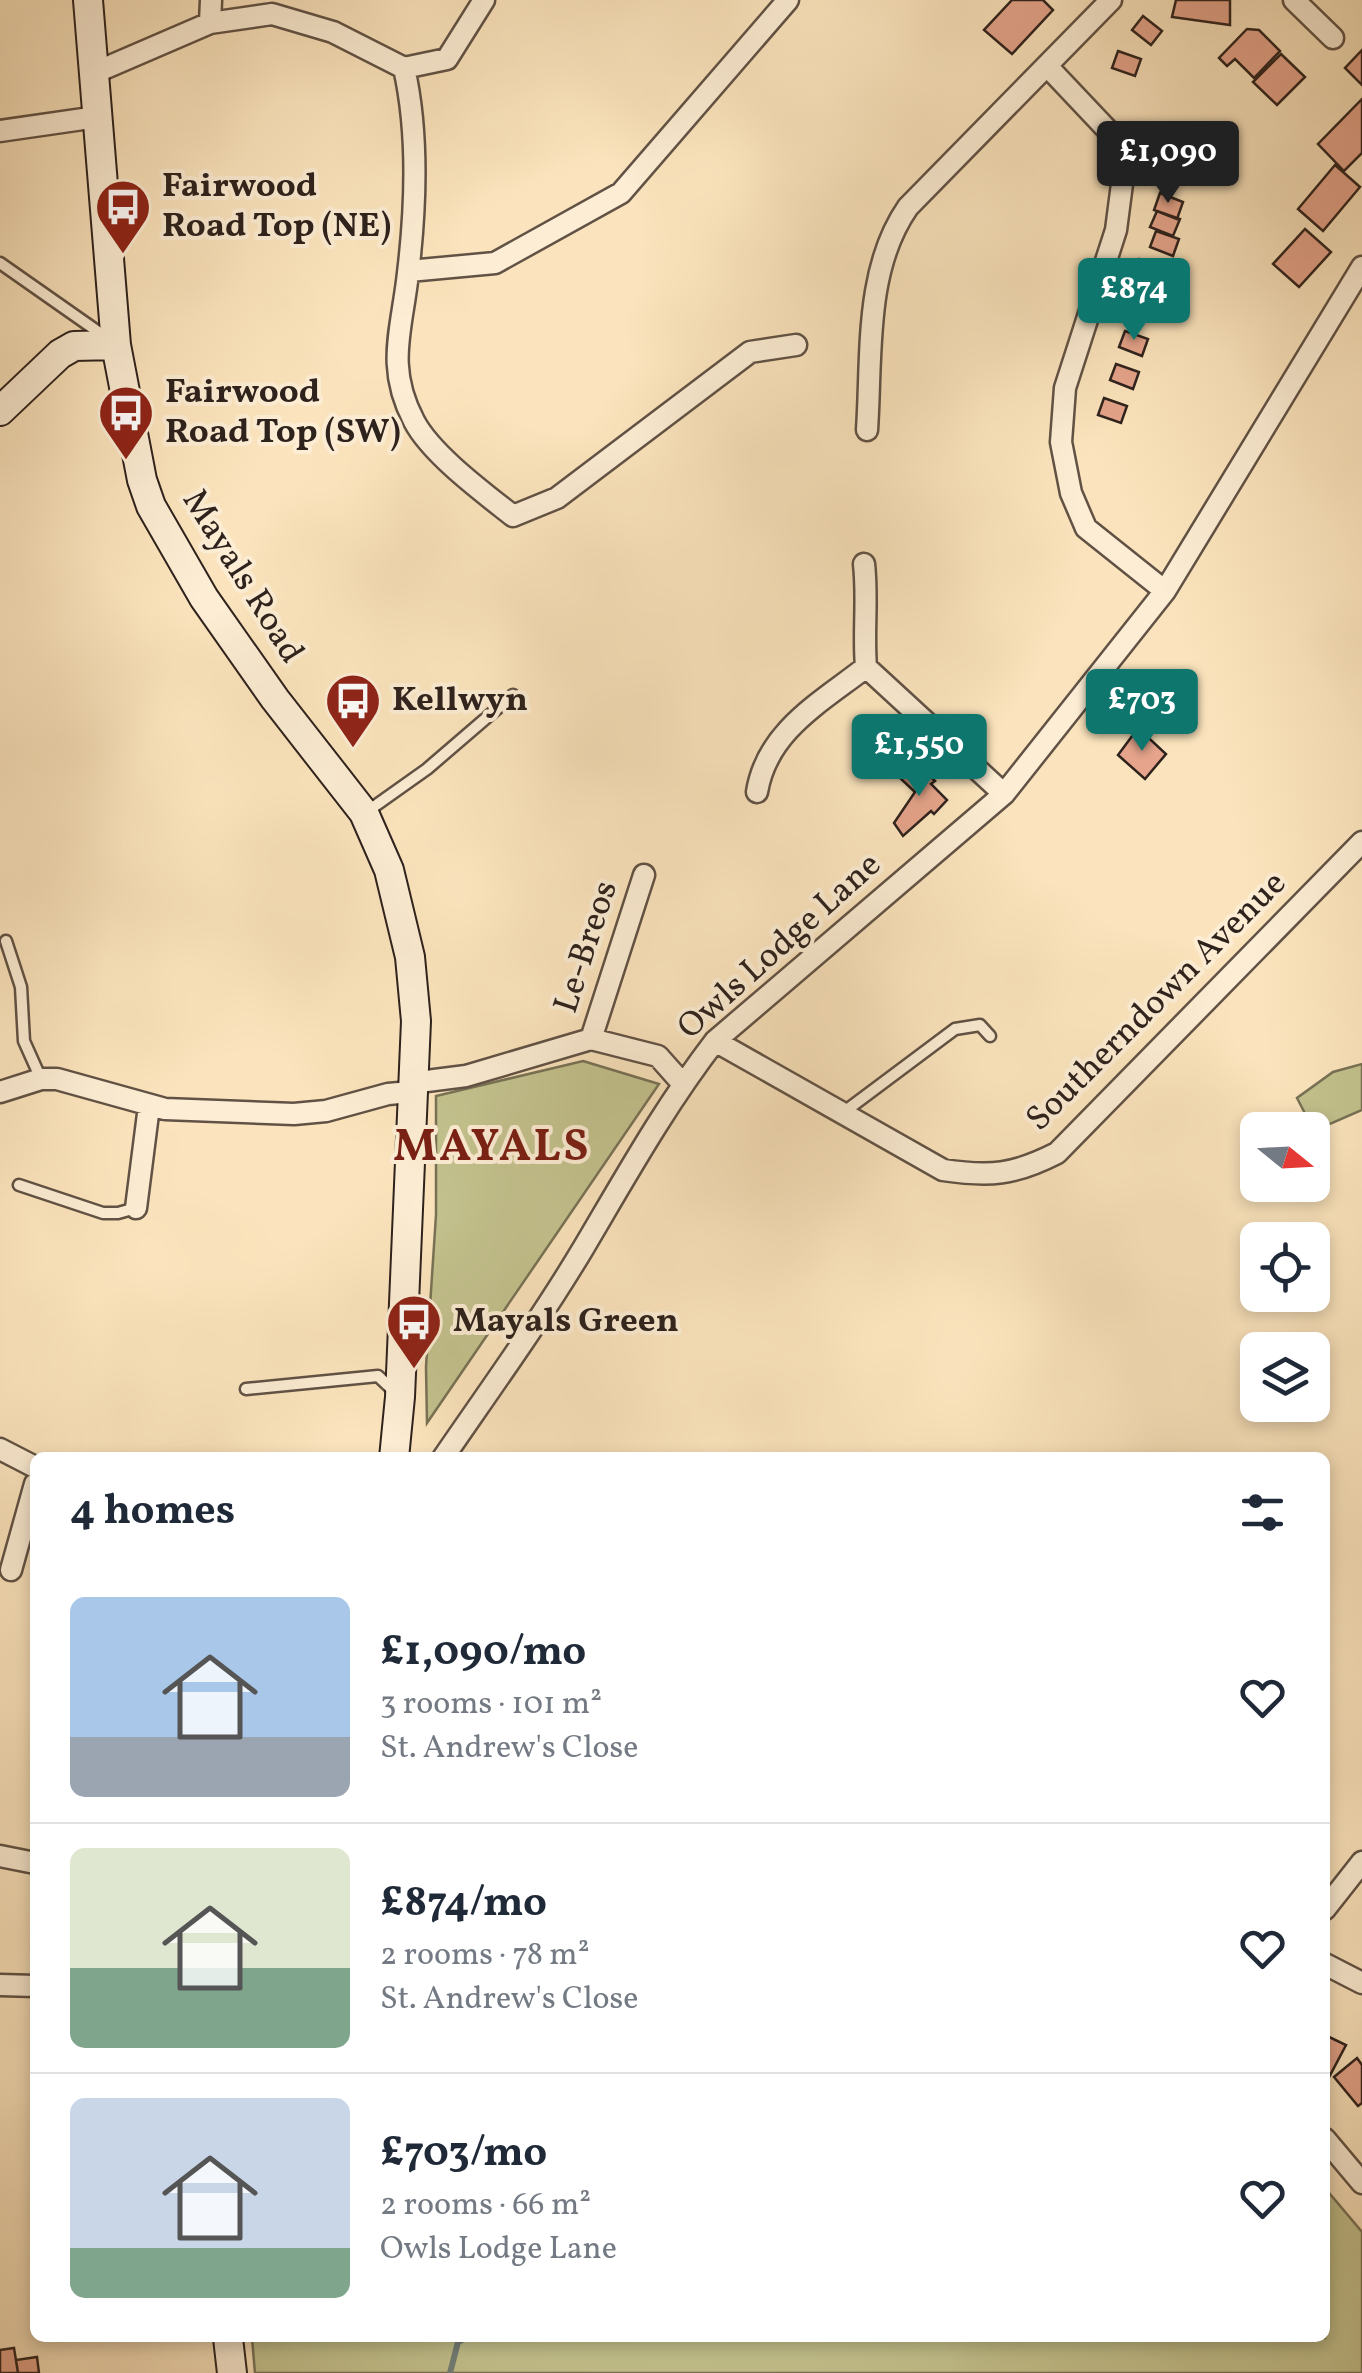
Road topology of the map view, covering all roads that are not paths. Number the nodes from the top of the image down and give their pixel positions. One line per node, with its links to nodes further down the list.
1 (88, 0): 11 (main road, Mayals Road)
2 (212, 0): 7 (street)
3 (484, 0): 10 (street)
4 (788, 0): 16 (street)
5 (1111, 0): 9 (street)
6 (1294, 0): 8 (street)
7 (210, 23): 10 (street); 11 (street)
8 (1334, 38)
9 (1048, 67): 20 (street); 22 (street)
10 (404, 68): 16 (street)
11 (94, 73): 12 (main road, Mayals Road)
12 (97, 117): 13 (street); 17 (main road, Mayals Road)
13 (0, 131)
14 (0, 263): 17 (lane)
15 (1362, 267): 22 (street, Owls Lodge Lane)
16 (409, 271): 18 (street)
17 (116, 344): 19 (main road); 27 (main road, Mayals Road)
18 (796, 345)
19 (0, 411)
20 (866, 430)
21 (864, 564): 23 (street)
22 (1165, 591): 26 (street, Owls Lodge Lane)
23 (866, 668): 25 (street); 26 (street)
24 (513, 695): 27 (lane)
25 (757, 792)
26 (1004, 794): 33 (street, Owls Lodge Lane)
27 (364, 814): 36 (main road, Mayals Road)
28 (1362, 842): 39 (street, Southerndown Avenue)
29 (644, 875): 32 (street, Le-Breos)
30 (6, 941): 34 (lane)
31 (990, 1036): 39 (lane)
32 (591, 1038): 35 (street); 36 (street)
33 (715, 1040): 35 (street, Owls Lodge Lane); 39 (street, Southerndown Avenue)
34 (41, 1079): 37 (street); 38 (street)
35 (682, 1084): 46 (street, Owls Lodge Lane)
36 (411, 1087): 38 (street); 43 (main road, Mayals Road)
37 (0, 1092)
38 (149, 1106): 41 (street)
39 (844, 1112)
40 (19, 1185): 41 (lane)
41 (136, 1208)
42 (246, 1389): 43 (lane)
43 (400, 1397): 45 (main road, Mayals Road)
44 (0, 1450): 47 (street)
45 (395, 1452)
46 (447, 1452)
47 (30, 1465)
48 (29, 1533): 49 (street)
49 (12, 1570)
50 (0, 1856): 51 (street)
51 (30, 1862)
52 (1362, 1862): 53 (street)
53 (1330, 1903)
54 (1330, 1967): 55 (street)
55 (1362, 1983)
56 (0, 1985): 57 (street)
57 (30, 1986)
58 (1330, 2145): 59 (street)
59 (1362, 2183)
60 (228, 2342): 61 (main road)
61 (232, 2373)

